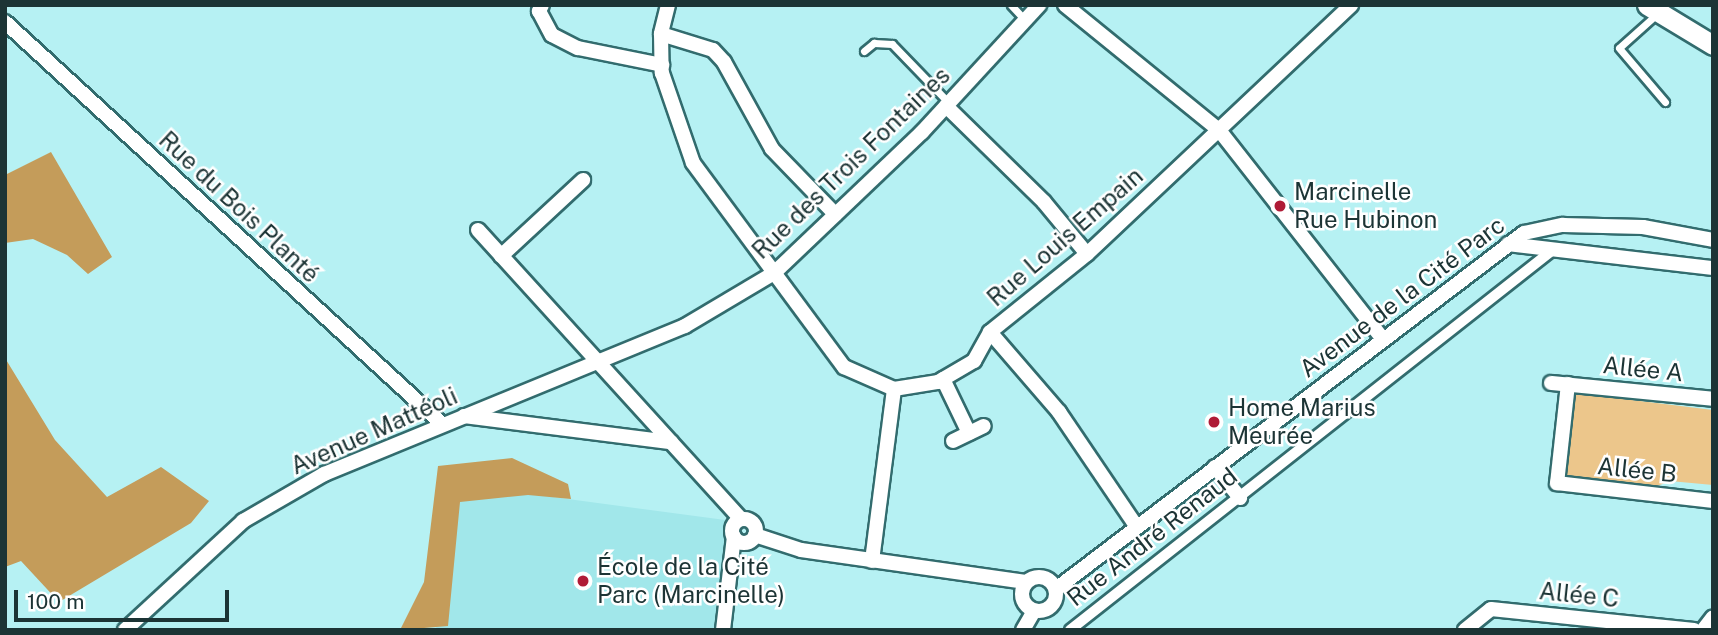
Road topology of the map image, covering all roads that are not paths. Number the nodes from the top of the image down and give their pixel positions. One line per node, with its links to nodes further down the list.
1 (542, 5): 13 (street)
2 (668, 5): 10 (street)
3 (1010, 5): 8 (lane)
4 (1039, 5): 8 (street, Rue des Trois Fontaines)
5 (1065, 5): 16 (street)
6 (1351, 5): 16 (street, Rue Louis Empain)
7 (1653, 9): 11 (main road); 14 (lane)
8 (1025, 20): 15 (street, Rue des Trois Fontaines)
9 (5, 22): 36 (street, Rue du Bois Planté)
10 (662, 34): 13 (street); 18 (street)
11 (1713, 45)
12 (864, 51): 15 (lane)
13 (662, 65): 26 (street)
14 (1665, 102)
15 (948, 104): 18 (street, Rue des Trois Fontaines); 23 (street)
16 (1219, 130): 23 (street, Rue Louis Empain); 28 (street)
17 (583, 180): 24 (street)
18 (835, 215): 26 (street, Rue des Trois Fontaines)
19 (478, 230): 24 (street)
20 (1713, 240): 21 (street, Avenue de la Cité Parc)
21 (1508, 244): 22 (street); 28 (street, Avenue de la Cité Parc)
22 (1555, 249): 25 (street); 43 (street, Rue André Renaud)
23 (1087, 254): 27 (street, Rue Louis Empain)
24 (501, 256): 29 (street)
25 (1713, 268)
26 (774, 273): 29 (street, Rue des Trois Fontaines); 33 (street)
27 (990, 332): 30 (street, Rue Louis Empain); 46 (street)
28 (1383, 340): 41 (street, Avenue de la Cité Parc)
29 (598, 361): 35 (street, Avenue Mattéoli); 40 (street)
30 (943, 379): 33 (street, Rue Louis Empain); 38 (street)
31 (1551, 383): 32 (street, Allée A)
32 (1568, 384): 34 (street, Allée A); 42 (street, Allée A)
33 (894, 389): 49 (street)
34 (1713, 399)
35 (463, 416): 36 (street, Avenue Mattéoli); 40 (street)
36 (442, 425): 54 (street, Avenue Mattéoli)
37 (984, 426): 38 (street)
38 (969, 433): 39 (street)
39 (953, 441)
40 (671, 442): 45 (street)
41 (1215, 467): 43 (street); 46 (street, Avenue de la Cité Parc)
42 (1557, 483): 44 (street, Allée B)
43 (1240, 498): 57 (street, Rue André Renaud)
44 (1713, 501)
45 (741, 519): 47 (street); 48 (street)
46 (1137, 527): 51 (street, Avenue de la Cité Parc)
47 (755, 536): 48 (street); 49 (street)
48 (734, 537): 55 (street)
49 (872, 561): 50 (street)
50 (1026, 582): 51 (street); 52 (street)
51 (1056, 589): 52 (street)
52 (1034, 611): 56 (street)
53 (1713, 617): 60 (street)
54 (125, 630)
55 (723, 630)
56 (1023, 630)
57 (1070, 630)
58 (1465, 630): 59 (street, Allée C)
59 (1694, 630)
60 (1703, 630)

